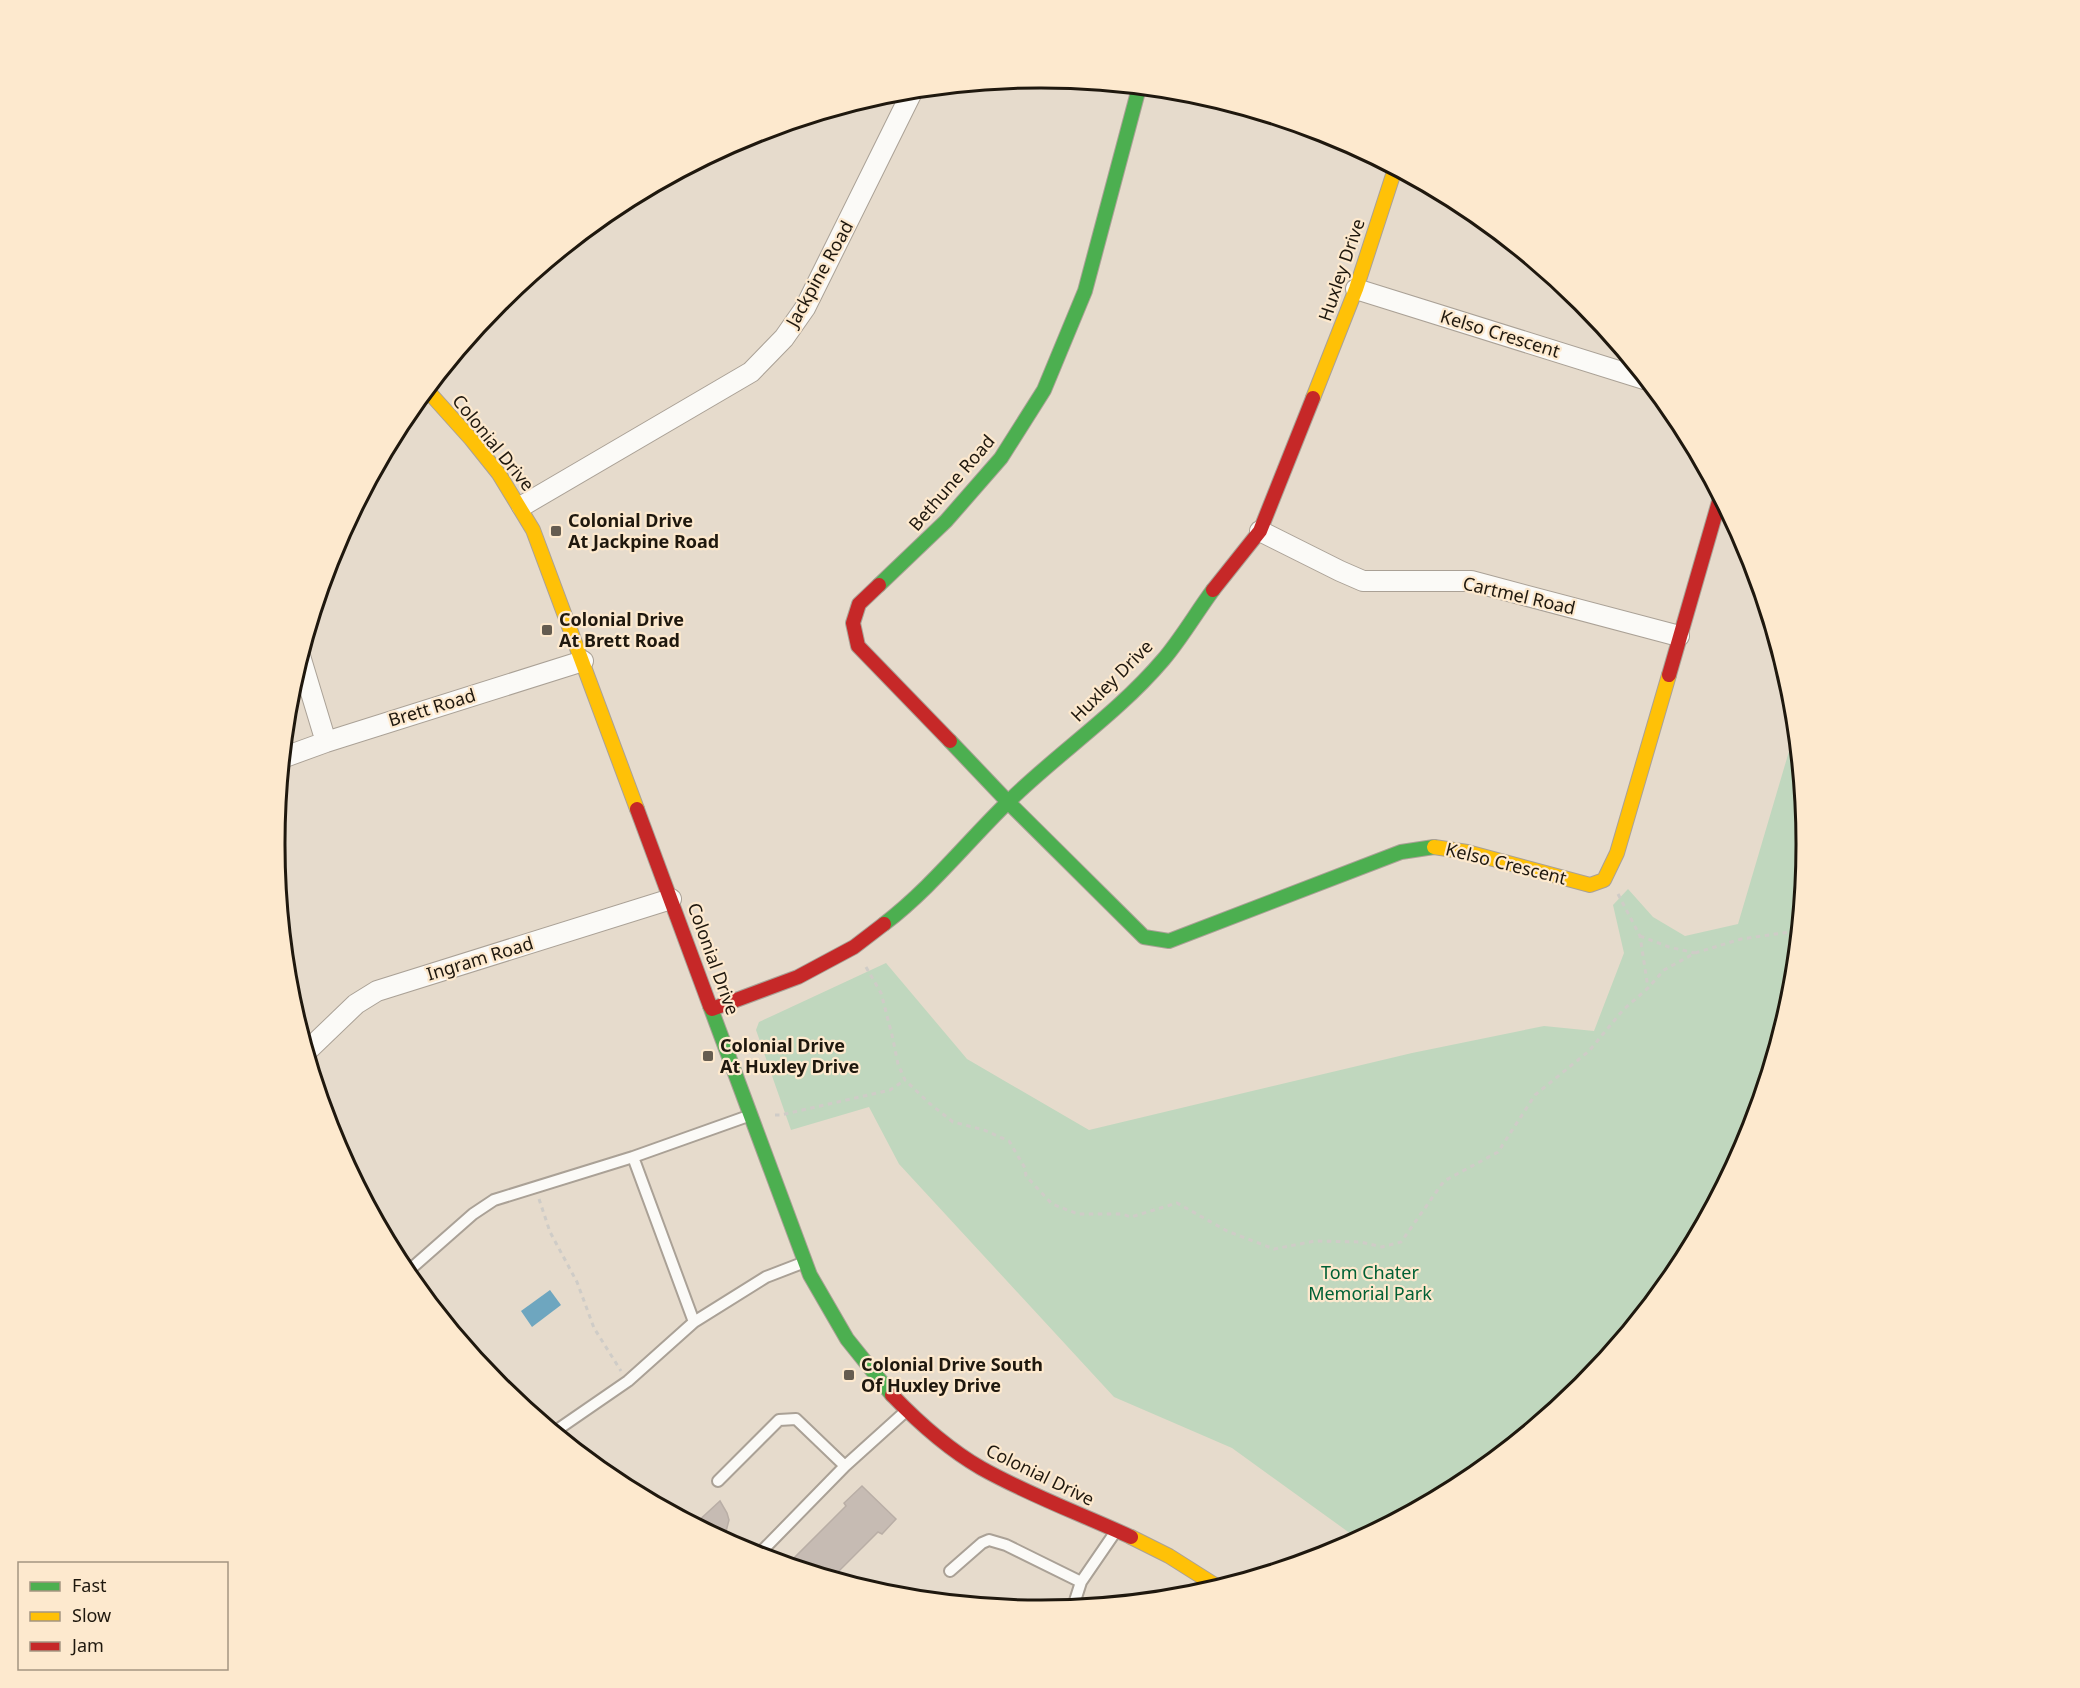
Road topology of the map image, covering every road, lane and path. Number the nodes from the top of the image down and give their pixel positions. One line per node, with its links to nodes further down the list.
1 (1137, 95): 15 (street, Bethune Road)
2 (908, 101): 7 (street, Jackpine Road)
3 (1393, 176): 4 (street, Huxley Drive)
4 (1356, 289): 5 (street, Kelso Crescent); 9 (street, Huxley Drive)
5 (1632, 375)
6 (432, 396): 7 (street, Colonial Drive)
7 (522, 506): 11 (street, Colonial Drive)
8 (1717, 508): 10 (street)
9 (1260, 531): 10 (street, Cartmel Road); 15 (street, Huxley Drive)
10 (1678, 636): 16 (street)
11 (584, 662): 13 (street, Brett Road); 17 (street, Colonial Drive)
12 (305, 672): 13 (street)
13 (326, 742): 14 (street, Brett Road)
14 (290, 755)
15 (1008, 802): 16 (street, Kelso Crescent); 20 (street, Huxley Drive)
16 (1604, 880): 19 (path)
17 (671, 898): 23 (street, Colonial Drive); 24 (street, Ingram Road)
18 (1790, 932): 21 (path)
19 (1640, 936): 21 (path); 22 (path)
20 (854, 947): 23 (street, Huxley Drive); 25 (path)
21 (1695, 953): 22 (path)
22 (1648, 988): 25 (path)
23 (712, 1009): 26 (street, Colonial Drive)
24 (312, 1046)
25 (905, 1080): 26 (path)
26 (751, 1115): 27 (lane); 29 (street, Colonial Drive)
27 (633, 1157): 28 (lane); 31 (lane)
28 (536, 1186): 30 (lane); 32 (path)
29 (806, 1262): 31 (lane); 33 (street, Colonial Drive)
30 (414, 1266)
31 (694, 1322): 32 (lane)
32 (628, 1381): 34 (lane)
33 (906, 1411): 35 (lane); 37 (street, Colonial Drive)
34 (561, 1427)
35 (845, 1466): 36 (lane); 38 (lane)
36 (718, 1481)
37 (1116, 1531): 40 (street, Colonial Drive); 41 (lane)
38 (765, 1547)
39 (950, 1571): 41 (lane)
40 (1207, 1580)
41 (1081, 1582): 42 (lane)
42 (1076, 1599)

